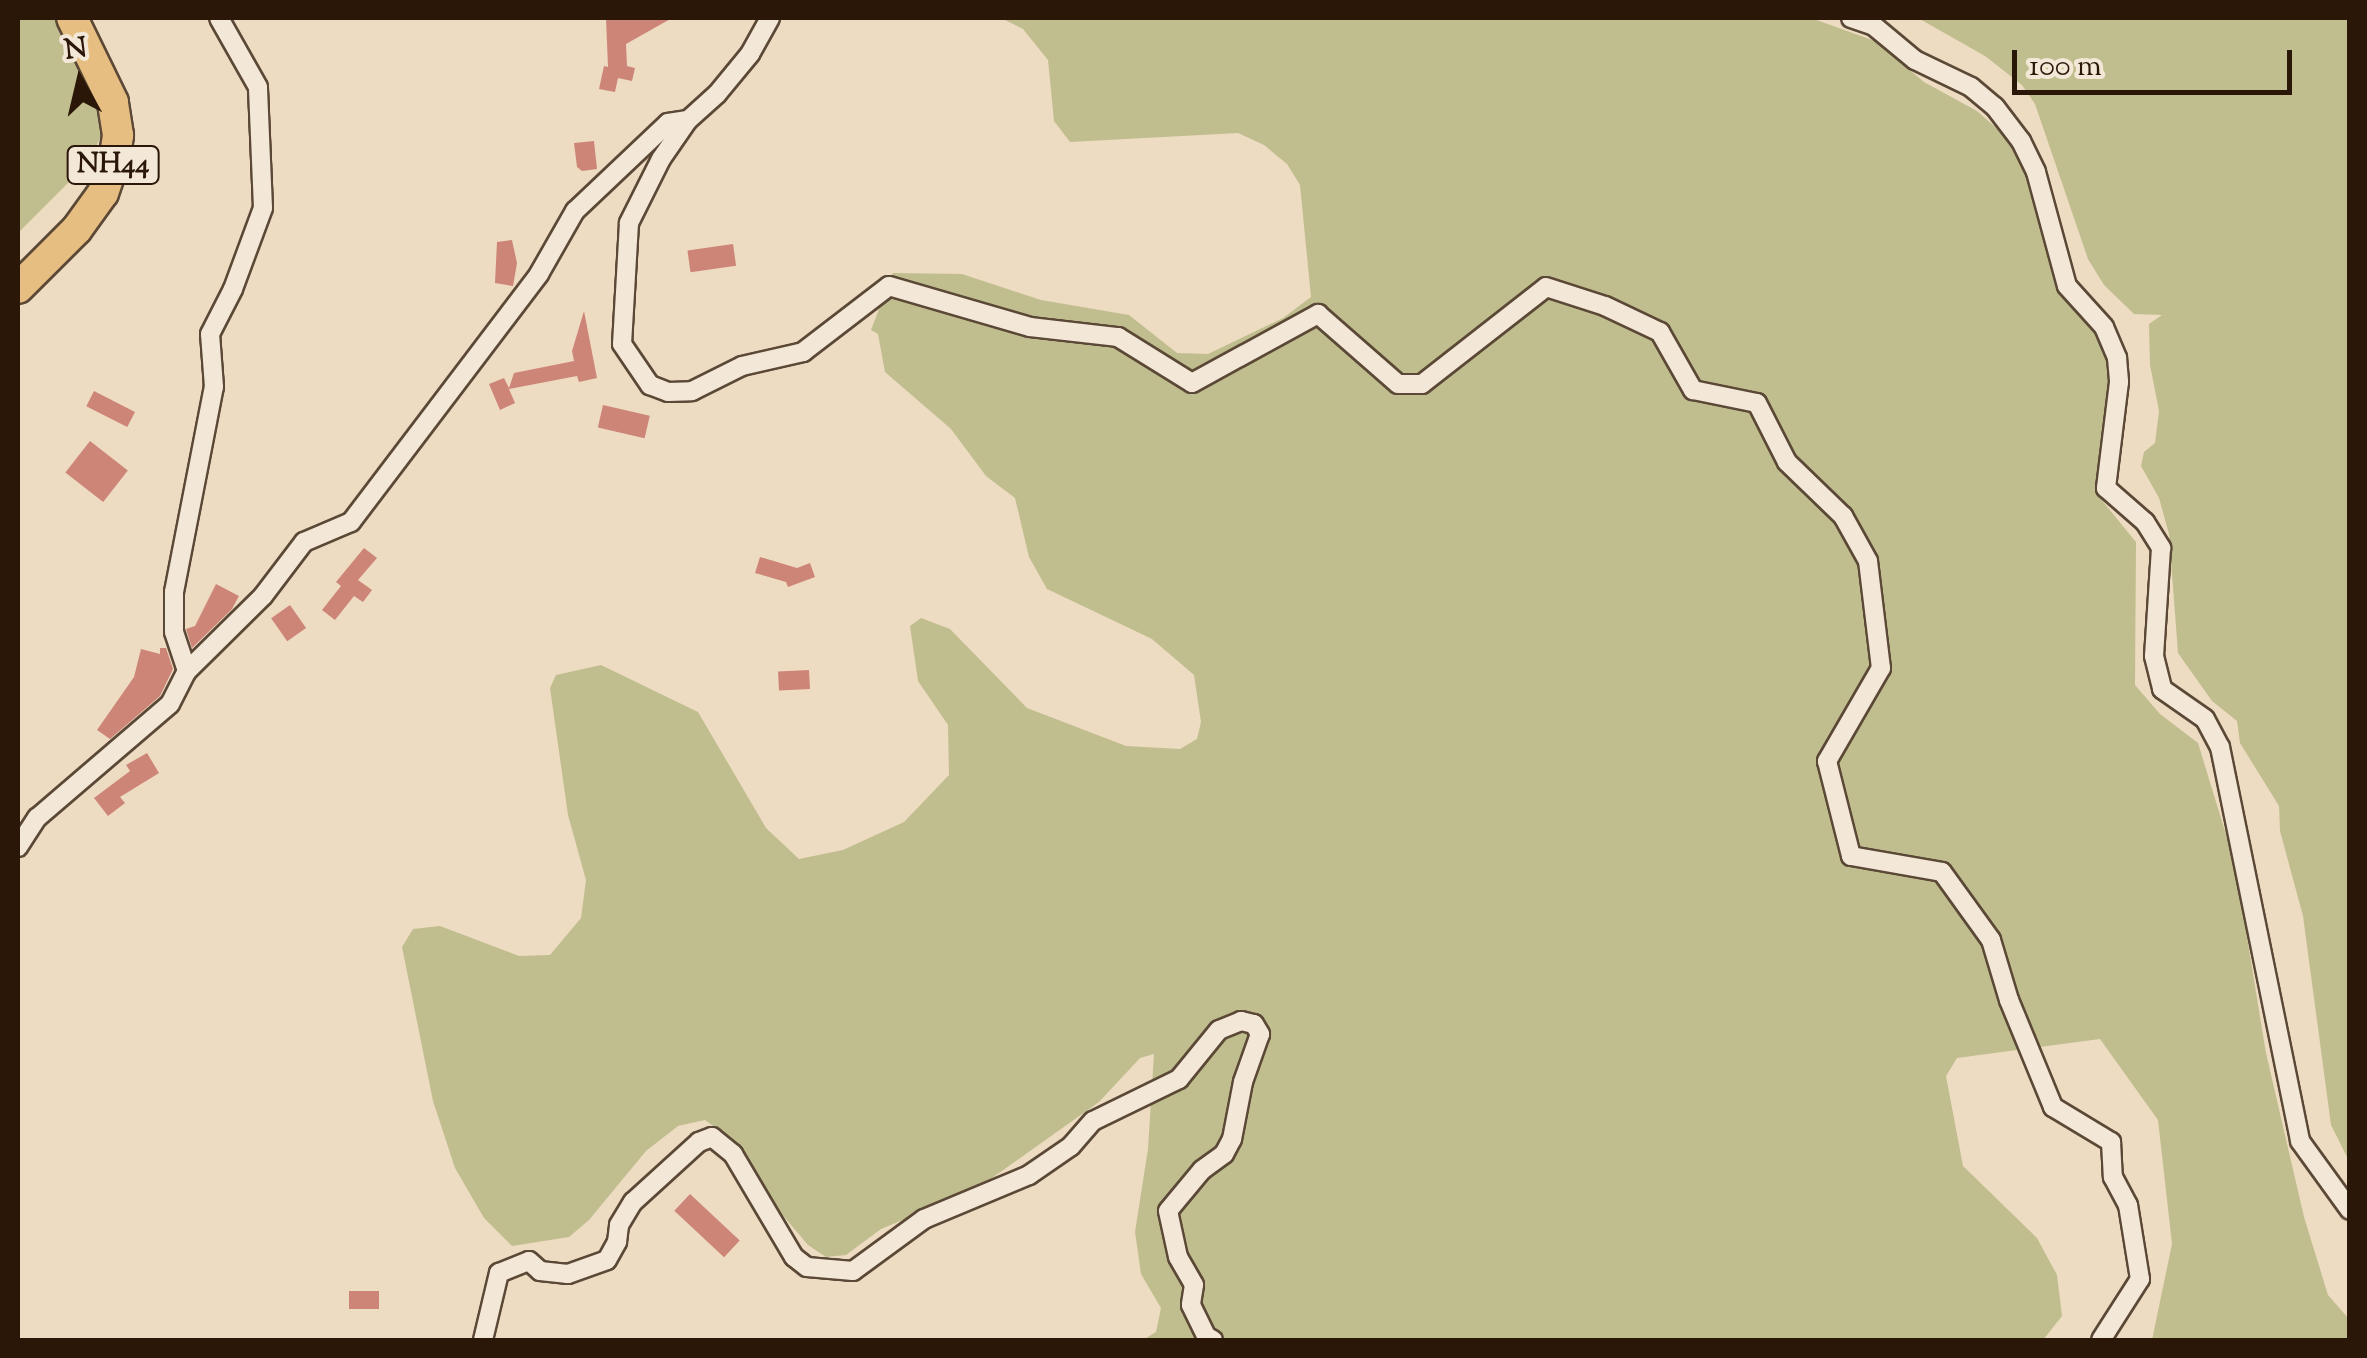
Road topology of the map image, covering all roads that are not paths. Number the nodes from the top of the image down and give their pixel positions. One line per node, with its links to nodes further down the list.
1 (72, 18): 6 (main road, NH44)
2 (218, 18): 7 (street)
3 (770, 18): 5 (street)
4 (1852, 18): 9 (street)
5 (688, 120): 7 (street); 12 (street)
6 (18, 288)
7 (188, 670): 8 (street)
8 (18, 847)
9 (2350, 1210)
10 (483, 1340): 11 (street)
11 (1213, 1340)
12 (2101, 1340)

